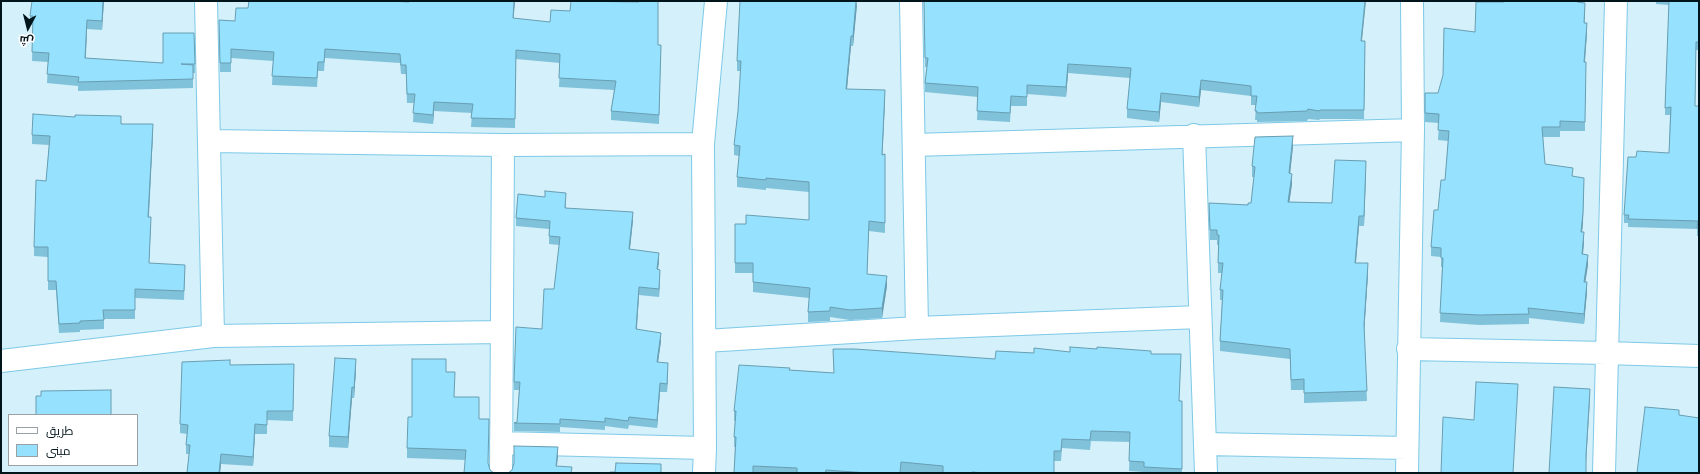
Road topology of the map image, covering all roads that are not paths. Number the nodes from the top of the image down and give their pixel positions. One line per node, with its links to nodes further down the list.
1 (206, 1): 8 (street)
2 (716, 1): 9 (street)
3 (911, 1): 10 (street)
4 (1412, 1): 6 (street)
5 (1616, 1): 18 (street)
6 (1413, 130): 7 (street); 17 (street)
7 (1194, 135): 10 (street); 12 (street)
8 (209, 141): 11 (street); 15 (street)
9 (703, 144): 11 (street); 16 (street)
10 (914, 144): 13 (street)
11 (502, 145): 14 (street)
12 (1200, 317): 13 (street); 22 (street)
13 (917, 328): 16 (street)
14 (502, 332): 15 (street); 21 (street)
15 (213, 336): 20 (street)
16 (705, 341): 23 (street)
17 (1408, 349): 18 (street); 24 (street)
18 (1607, 353): 19 (street); 29 (street)
19 (1699, 356)
20 (1, 361)
21 (501, 443): 23 (street); 25 (street)
22 (1205, 444): 24 (street); 27 (street)
23 (705, 448): 26 (street)
24 (1406, 448): 28 (street)
25 (501, 473)
26 (704, 473)
27 (1206, 473)
28 (1407, 473)
29 (1604, 473)

